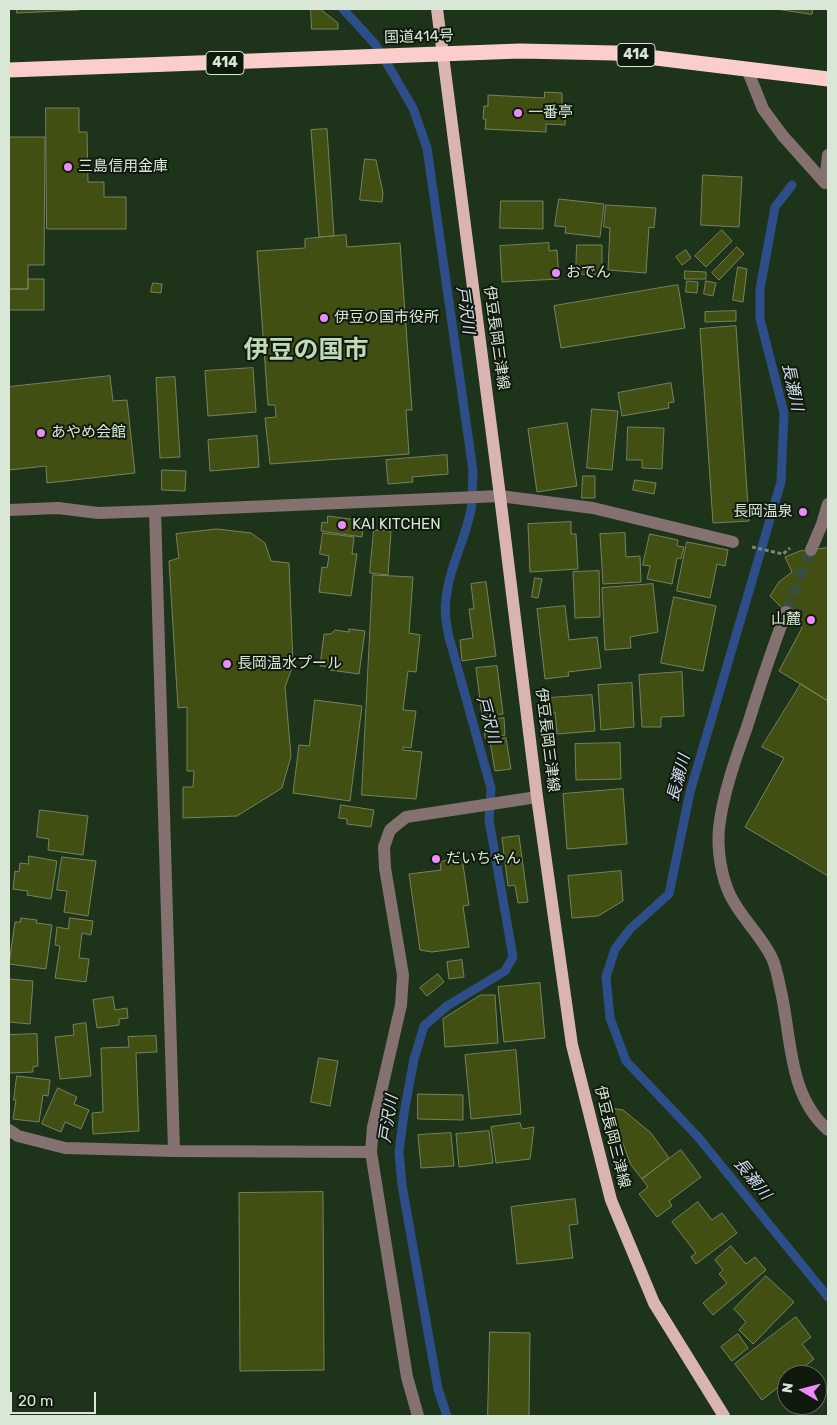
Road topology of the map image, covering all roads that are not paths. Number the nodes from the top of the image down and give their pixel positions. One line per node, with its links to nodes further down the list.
1 (437, 9): 2 (main road, 伊豆長岡三津線)
2 (442, 54): 3 (highway, 国道414号 / 414); 4 (highway, 国道414号 / 414); 8 (main road, 伊豆長岡三津線)
3 (747, 69): 5 (highway, 国道414号 / 414); 7 (street)
4 (9, 70)
5 (828, 79)
6 (828, 155): 7 (street)
7 (827, 186)
8 (500, 496): 11 (street); 12 (street); 15 (main road, 伊豆長岡三津線)
9 (828, 504): 13 (street)
10 (9, 510): 11 (street)
11 (155, 511): 18 (street)
12 (733, 542)
13 (812, 550)
14 (786, 612): 17 (street)
15 (537, 797): 19 (street); 21 (main road, 伊豆長岡三津線)
16 (9, 1130): 18 (street)
17 (828, 1130)
18 (174, 1152): 19 (street)
19 (371, 1152): 20 (street)
20 (418, 1416)
21 (724, 1416)

